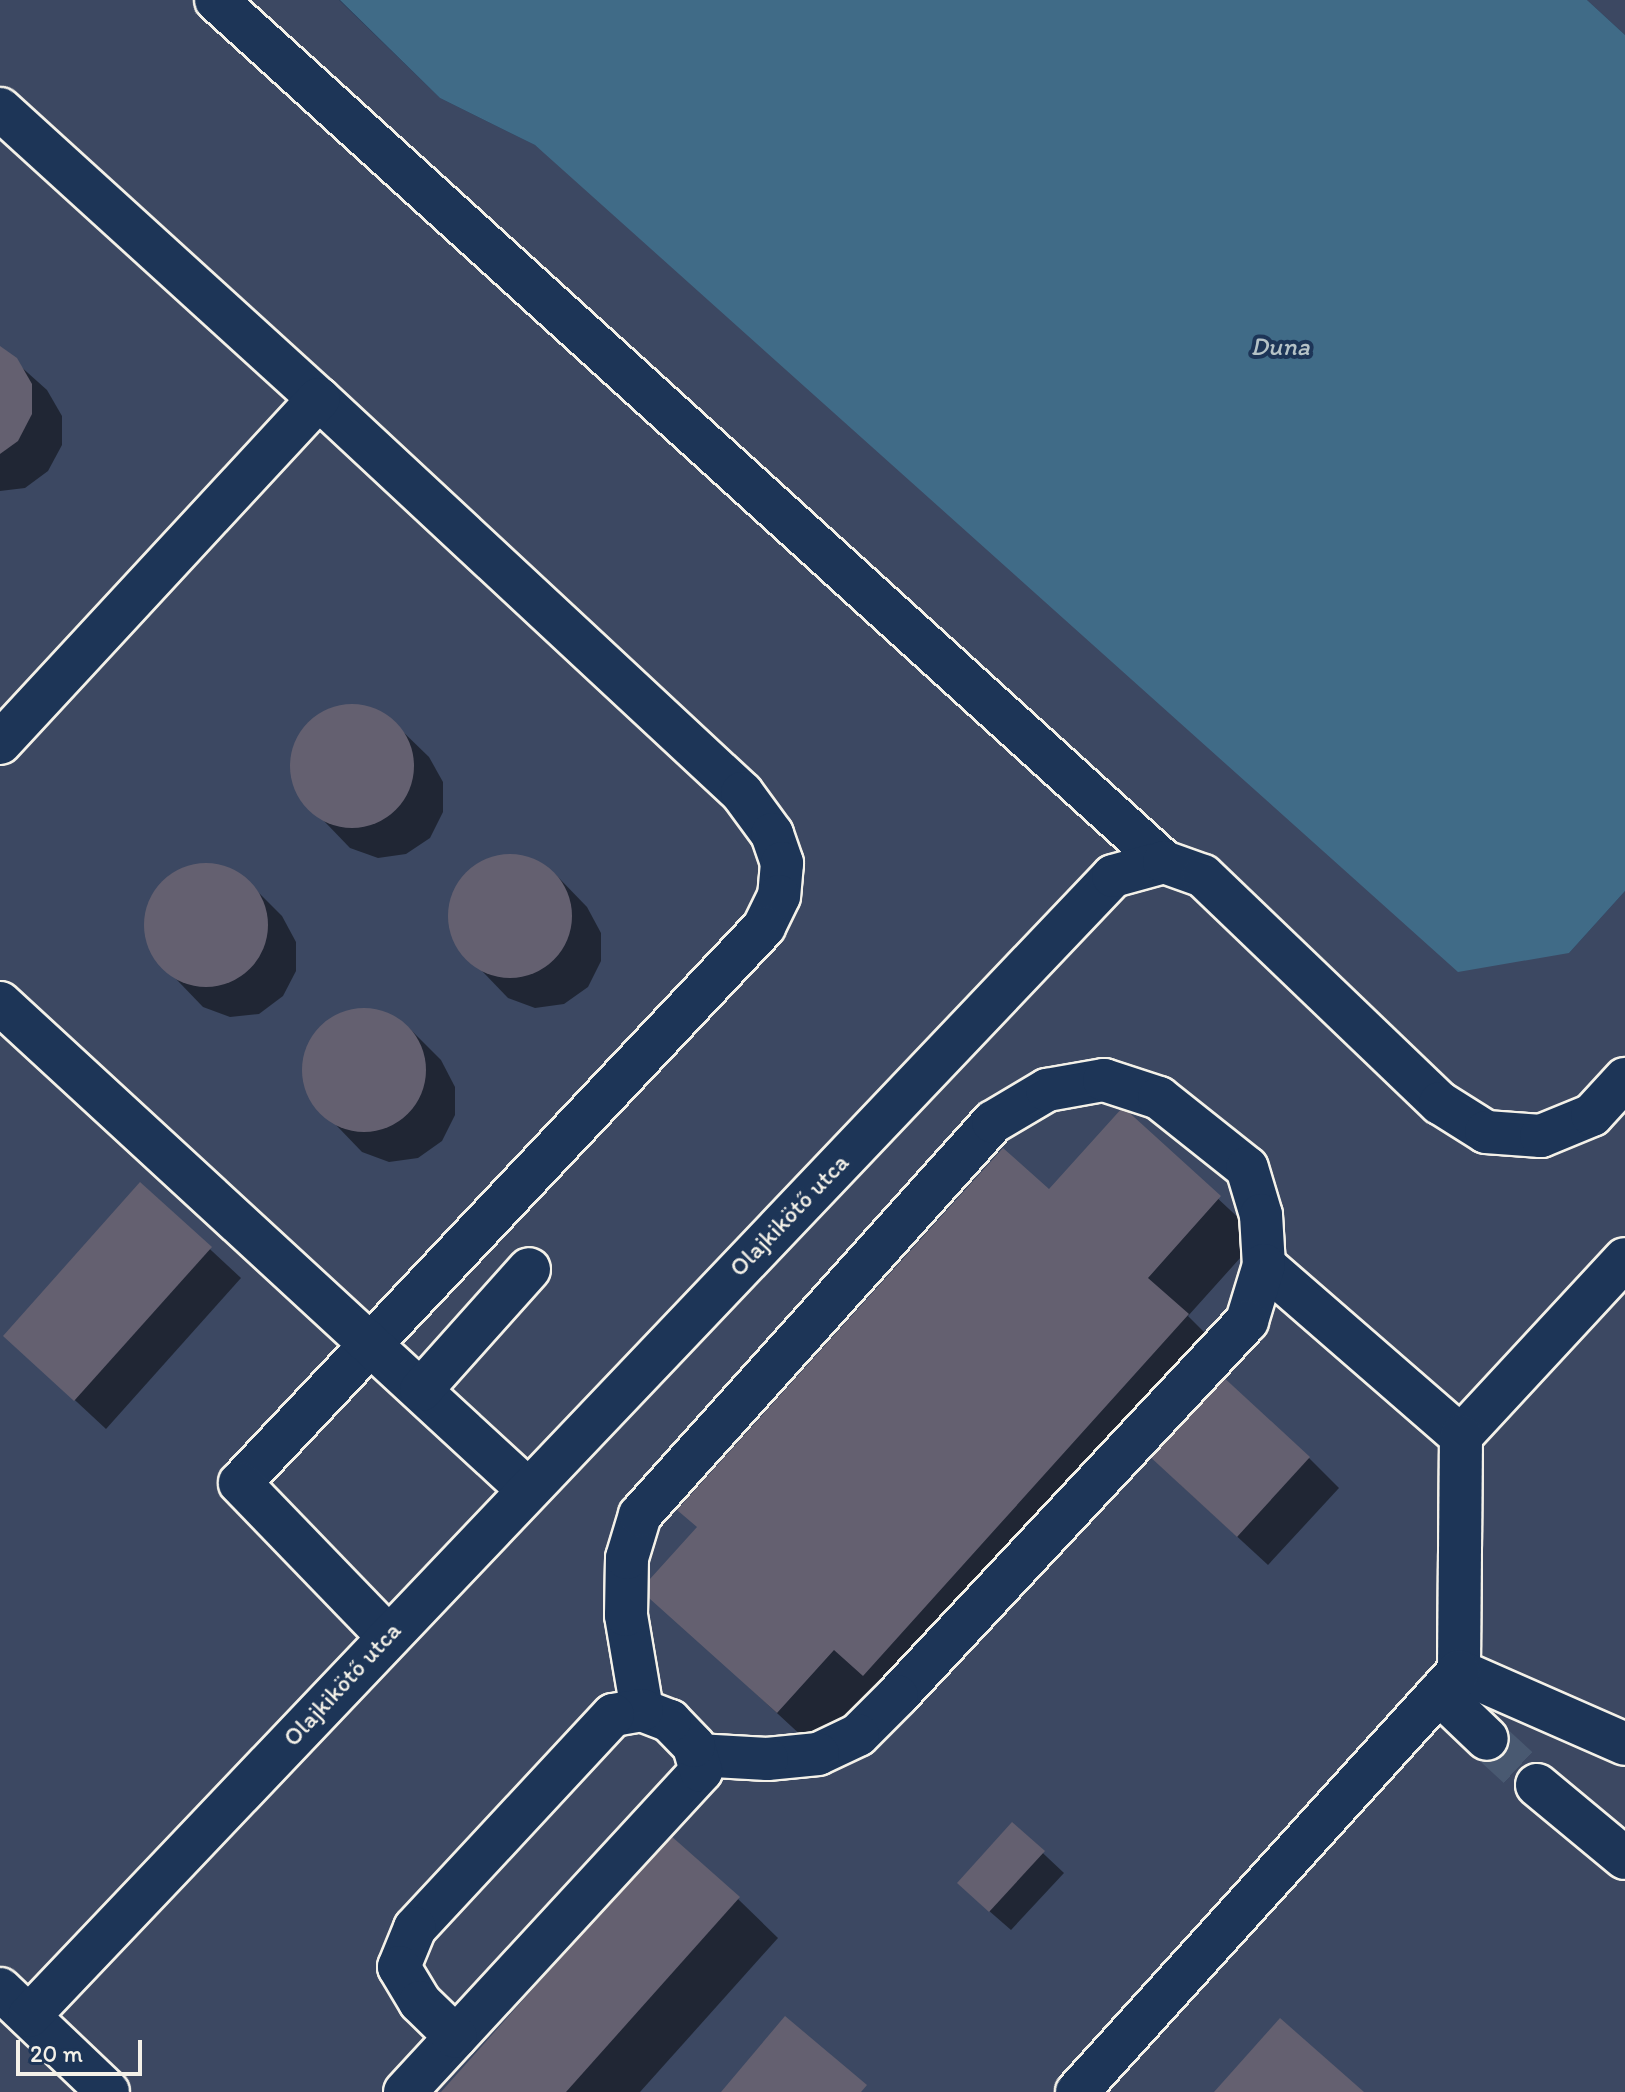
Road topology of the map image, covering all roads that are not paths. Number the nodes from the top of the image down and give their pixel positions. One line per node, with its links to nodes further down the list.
1 (216, 0): 5 (street)
2 (0, 109): 3 (street)
3 (319, 399): 4 (street); 11 (street)
4 (0, 743)
5 (1164, 862): 7 (street); 14 (street, Olajkikötő utca)
6 (6, 1020): 11 (street)
7 (1625, 1079)
8 (1625, 1259): 13 (street)
9 (1264, 1265): 13 (street); 17 (street); 20 (street)
10 (529, 1269): 12 (street)
11 (371, 1344): 12 (street); 15 (street)
12 (421, 1390): 14 (street)
13 (1461, 1436): 16 (street)
14 (527, 1489): 15 (street, Olajkikötő utca)
15 (388, 1636): 23 (street, Olajkikötő utca)
16 (1449, 1682): 18 (street); 19 (street); 27 (street)
17 (642, 1710): 20 (street); 24 (street)
18 (1487, 1739)
19 (1625, 1744)
20 (697, 1755): 24 (street)
21 (1537, 1785): 22 (street)
22 (1625, 1858)
23 (14, 2002): 25 (street)
24 (456, 2037): 26 (street)
25 (108, 2092)
26 (405, 2092)
27 (1077, 2092)

